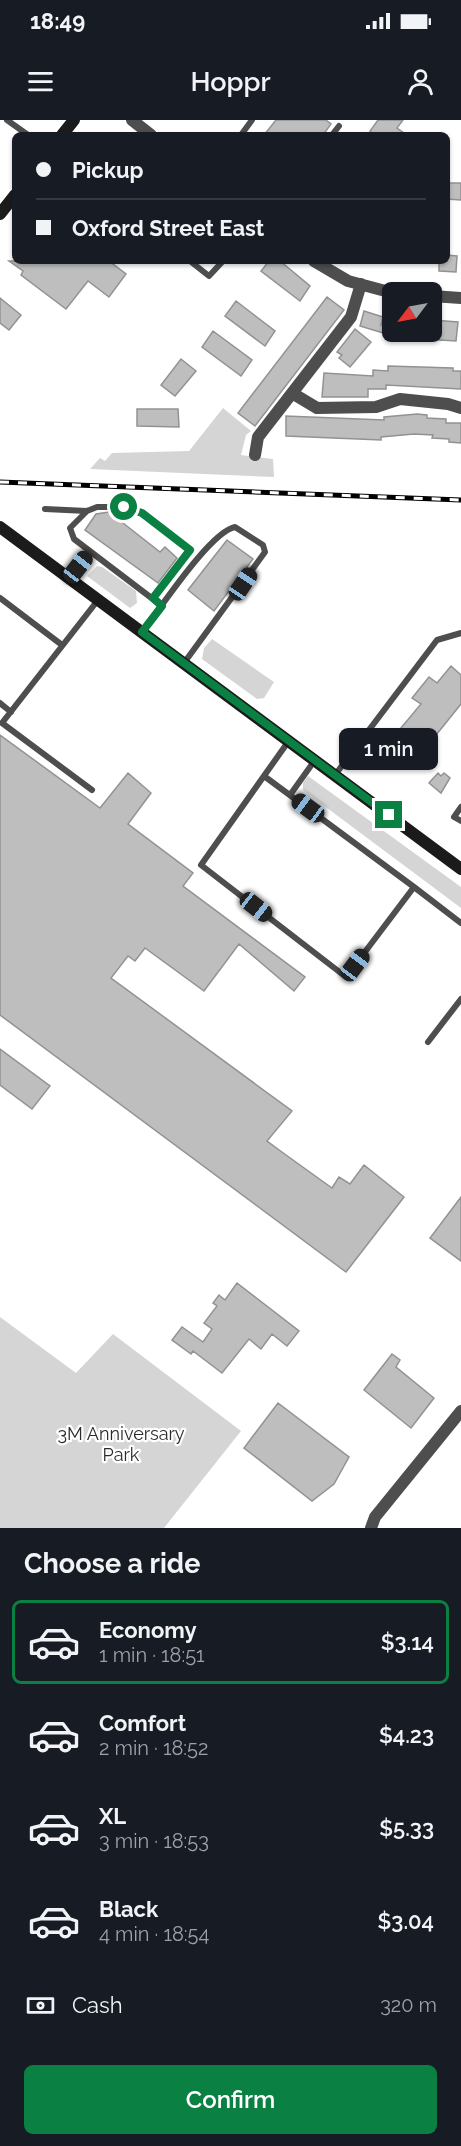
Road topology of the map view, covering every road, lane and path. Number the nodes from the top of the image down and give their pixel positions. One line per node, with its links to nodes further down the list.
1 (7, 120): 5 (lane)
2 (74, 120): 6 (main road)
3 (132, 120): 7 (street)
4 (339, 126): 8 (lane)
5 (24, 132)
6 (64, 132)
7 (147, 132)
8 (334, 132)
9 (12, 199): 10 (main road)
10 (0, 214)
11 (194, 264): 12 (lane)
12 (220, 264)
13 (319, 264): 14 (street)
14 (361, 284): 15 (street); 18 (street)
15 (382, 290)
16 (442, 297): 17 (street)
17 (461, 298)
18 (292, 393): 19 (street); 20 (street)
19 (461, 408)
20 (255, 454)
21 (45, 509): 22 (lane)
22 (87, 511): 24 (lane); 27 (lane)
23 (0, 527): 25 (main road)
24 (90, 551): 25 (lane); 27 (lane)
25 (69, 578): 28 (main road)
26 (0, 598): 32 (lane)
27 (153, 598): 29 (lane)
28 (98, 600): 30 (main road); 32 (lane)
29 (162, 606): 30 (lane); 33 (lane)
30 (142, 632): 33 (main road)
31 (461, 633): 36 (lane)
32 (62, 645): 35 (lane)
33 (184, 663): 37 (main road)
34 (0, 703): 35 (lane)
35 (11, 712): 42 (lane)
36 (364, 735): 39 (lane); 40 (lane)
37 (289, 741): 38 (main road); 41 (lane)
38 (315, 760): 40 (main road); 43 (lane)
39 (402, 766)
40 (335, 775): 46 (main road)
41 (264, 776): 43 (lane); 47 (lane)
42 (92, 790)
43 (290, 795): 47 (lane)
44 (461, 807): 45 (lane)
45 (461, 821)
46 (461, 869)
47 (414, 887): 48 (lane)
48 (461, 923)
49 (461, 999): 50 (lane)
50 (428, 1042)
51 (461, 1411): 52 (street)
52 (370, 1528)

